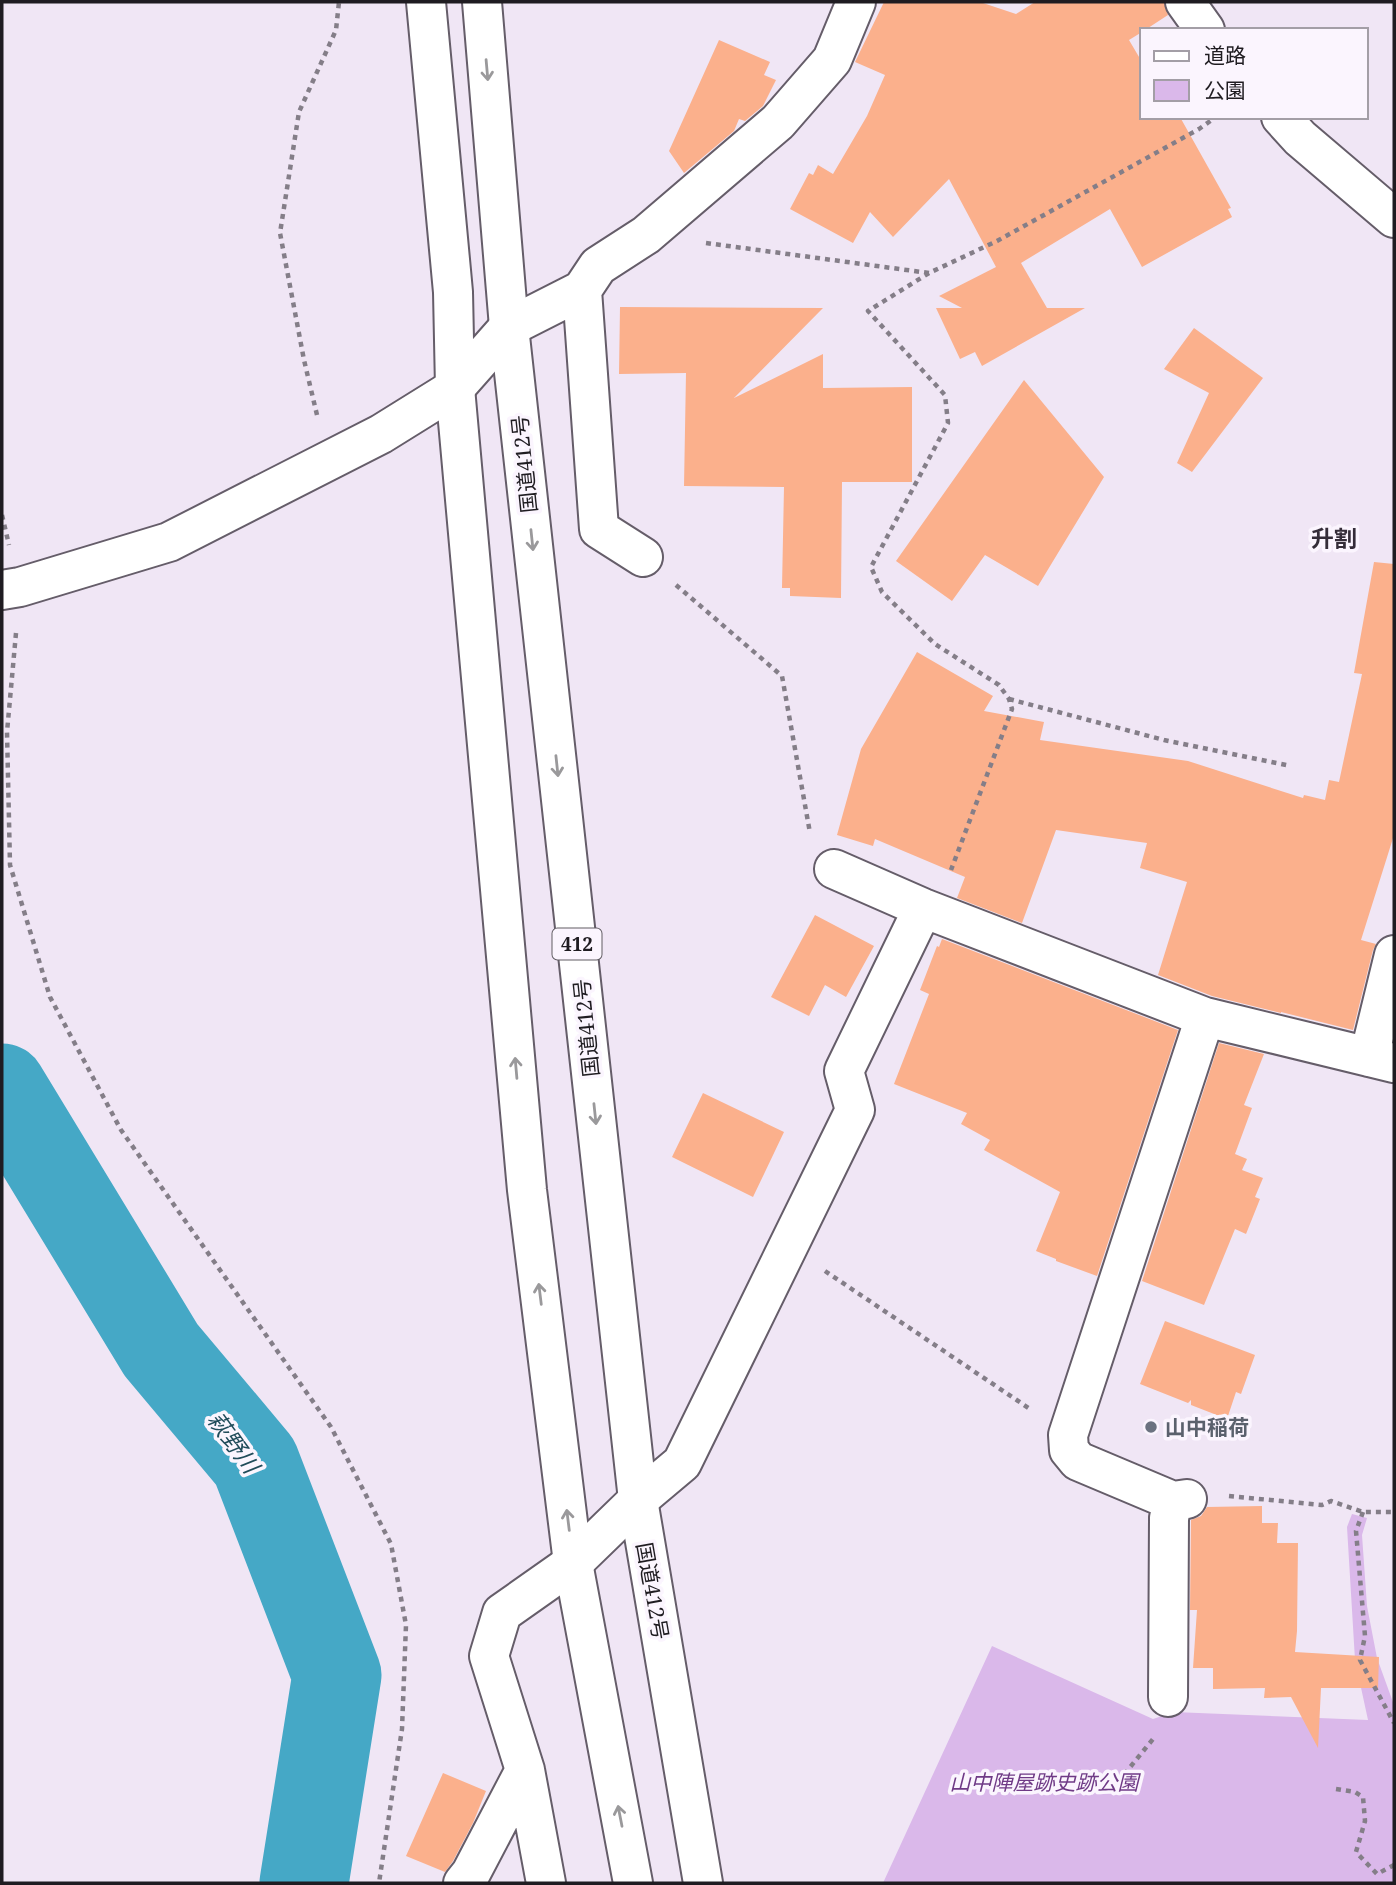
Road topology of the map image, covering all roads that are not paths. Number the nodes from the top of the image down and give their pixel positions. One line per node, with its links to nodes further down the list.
1 (426, 2): 10 (main road)
2 (482, 2): 9 (main road, 国道412号 / 412, one-way to 9)
3 (856, 2): 8 (main road)
4 (1185, 2): 5 (main road)
5 (1204, 28)
6 (1282, 119): 7 (main road)
7 (1394, 218)
8 (582, 290): 9 (main road); 11 (main road)
9 (509, 327): 10 (main road); 18 (main road, 国道412号 / 412, one-way to 18)
10 (456, 388): 12 (main road); 19 (main road, one-way to 10)
11 (643, 557)
12 (11, 589)
13 (834, 869): 14 (main road)
14 (930, 909): 16 (main road); 18 (main road)
15 (1394, 955): 17 (main road)
16 (1205, 1017): 17 (main road); 20 (main road)
17 (1382, 1060)
18 (638, 1500): 19 (main road); 25 (main road, 国道412号 / 412)
19 (573, 1563): 21 (main road); 24 (main road, one-way to 19)
20 (1168, 1697)
21 (524, 1770): 22 (main road); 23 (main road)
22 (464, 1883)
23 (546, 1883)
24 (633, 1883)
25 (703, 1883)

